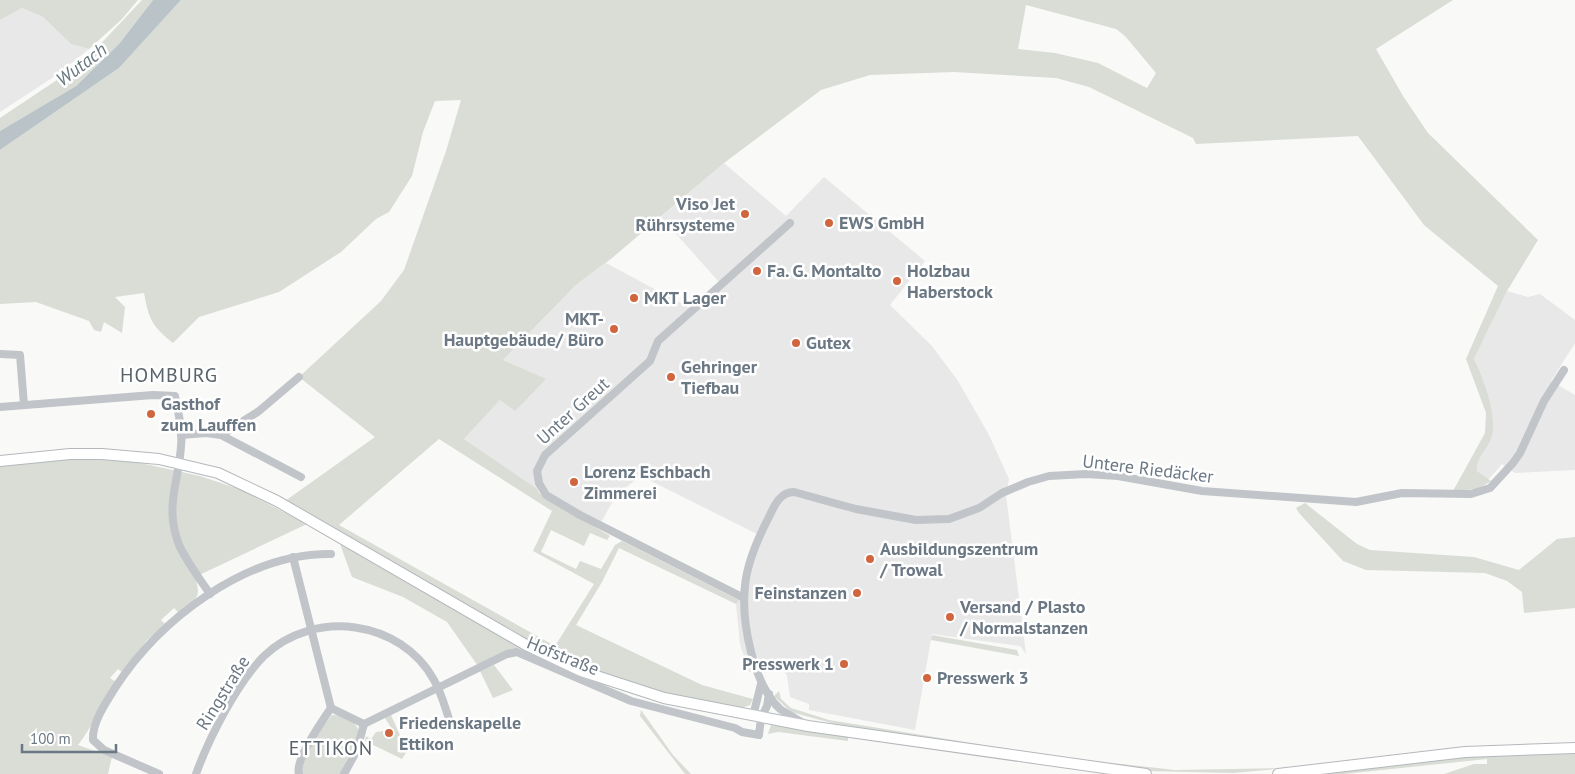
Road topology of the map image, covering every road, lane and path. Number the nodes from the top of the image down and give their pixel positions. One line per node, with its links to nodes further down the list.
1 (790, 223): 15 (street, Unter Greut)
2 (0, 354): 5 (street)
3 (1564, 370): 15 (street, Untere Riedäcker)
4 (299, 377): 8 (street)
5 (24, 405): 6 (street); 7 (street)
6 (0, 407)
7 (181, 435): 8 (street); 10 (street)
8 (221, 435): 11 (street)
9 (0, 461): 10 (main road)
10 (179, 462): 14 (street); 21 (main road)
11 (301, 477)
12 (331, 554): 13 (street)
13 (294, 557): 14 (street); 16 (street)
14 (210, 594): 28 (street)
15 (744, 598): 17 (street, Untere Riedäcker)
16 (312, 630): 18 (street, Ringstraße); 20 (street); 26 (street, Ringstraße)
17 (761, 684): 19 (street, Untere Riedäcker); 21 (street, Untere Riedäcker)
18 (438, 688): 21 (street, Hofstraße); 22 (street, Ringstraße); 23 (street, Hofstraße)
19 (769, 694): 21 (street); 24 (street, Untere Riedäcker)
20 (331, 708): 23 (street); 30 (street)
21 (757, 717): 24 (main road)
22 (450, 720)
23 (364, 724): 31 (street)
24 (808, 726): 32 (main road)
25 (1575, 748): 27 (main road)
26 (196, 772): 29 (street)
27 (1294, 773): 33 (main road)
28 (159, 774)
29 (205, 774)
30 (299, 774)
31 (344, 774)
32 (1146, 774)
33 (1278, 774)

